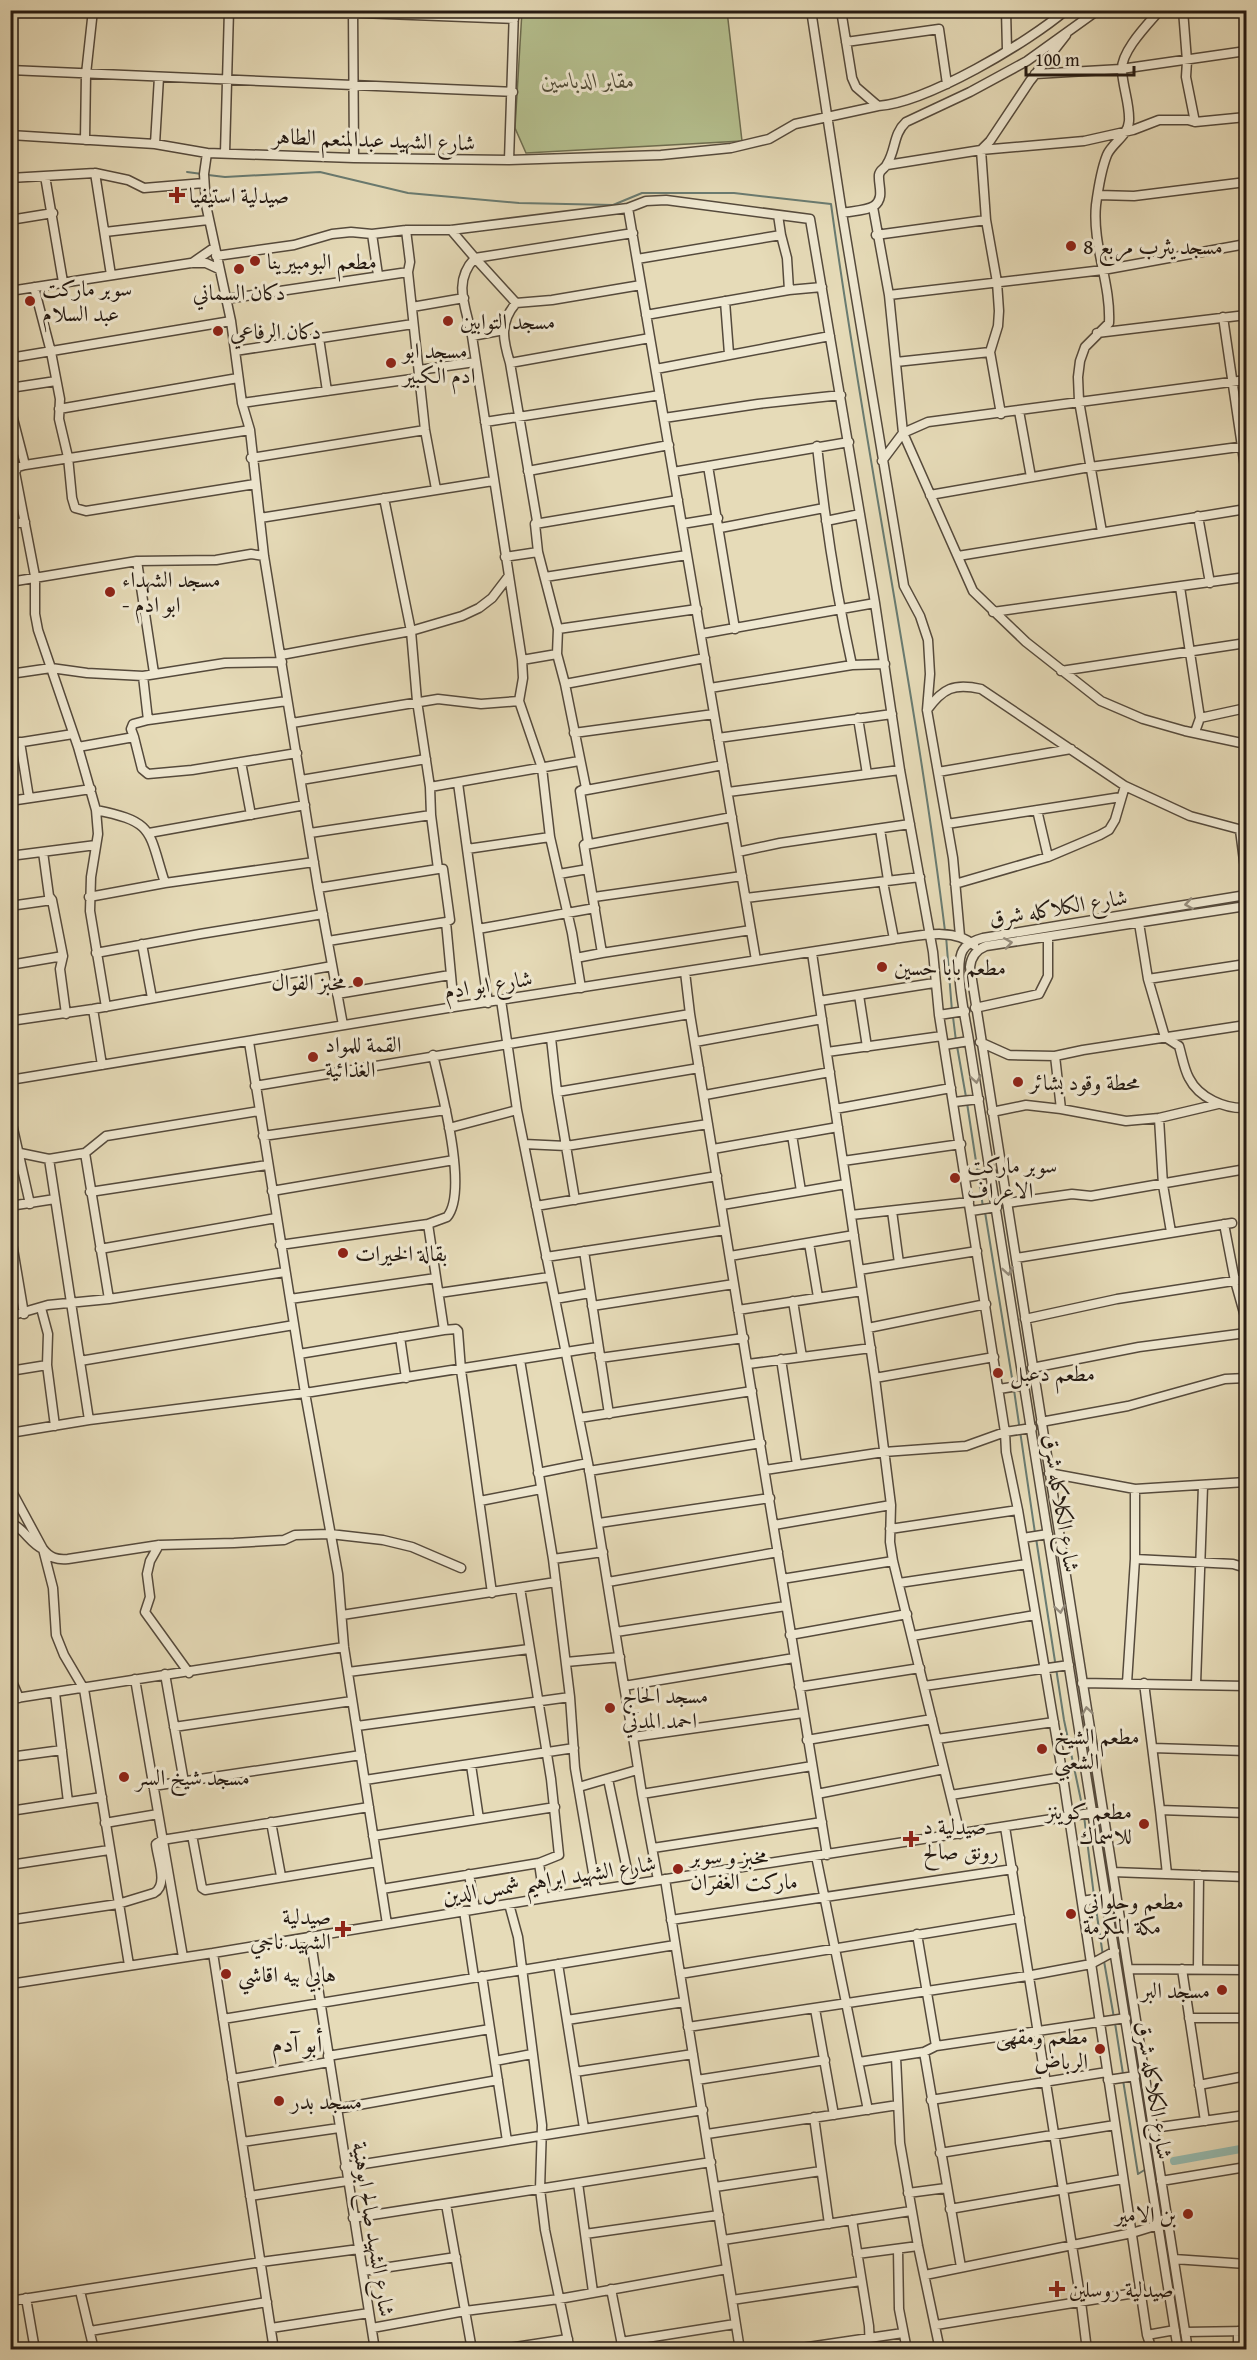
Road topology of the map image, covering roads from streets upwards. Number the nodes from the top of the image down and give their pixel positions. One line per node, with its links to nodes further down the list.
1 (93, 10): 20 (street)
2 (229, 10): 23 (street)
3 (282, 10): 11 (street)
4 (811, 10): 28 (street)
5 (841, 10): 14 (street)
6 (1006, 10): 15 (street)
7 (1066, 10): 15 (street, شارع الشهيد عبدالمنعم الطاهر)
8 (1098, 10): 13 (street)
9 (1160, 10): 18 (street)
10 (1183, 10): 17 (street)
11 (353, 12): 12 (street); 25 (street)
12 (514, 15): 26 (street)
13 (1066, 34): 21 (street); 40 (street)
14 (846, 42): 24 (street); 27 (street)
15 (1007, 50): 24 (street, شارع الشهيد عبدالمنعم الطاهر)
16 (1246, 51): 17 (street)
17 (1187, 61): 18 (street); 30 (street)
18 (1121, 69): 21 (street); 31 (street)
19 (10, 70): 20 (street)
20 (86, 74): 22 (street); 33 (street)
21 (1035, 74): 35 (street)
22 (159, 77): 23 (street); 34 (street)
23 (228, 80): 25 (street); 37 (street)
24 (946, 84): 27 (street, شارع الشهيد عبدالمنعم الطاهر)
25 (352, 86): 26 (street); 38 (street)
26 (513, 92): 39 (street)
27 (878, 106): 28 (street, شارع الشهيد عبدالمنعم الطاهر)
28 (828, 117): 39 (street, شارع الشهيد عبدالمنعم الطاهر); 50 (street)
29 (1246, 117): 30 (street)
30 (1195, 122): 31 (street)
31 (1126, 131): 35 (street); 46 (street)
32 (10, 135): 33 (street, شارع الشهيد عبدالمنعم الطاهر)
33 (85, 140): 34 (street, شارع الشهيد عبدالمنعم الطاهر)
34 (155, 144): 36 (street, شارع الشهيد عبدالمنعم الطاهر)
35 (981, 150): 40 (street); 54 (street)
36 (207, 153): 37 (street, شارع الشهيد عبدالمنعم الطاهر); 45 (street)
37 (225, 153): 38 (street, شارع الشهيد عبدالمنعم الطاهر)
38 (354, 158): 39 (street, شارع الشهيد عبدالمنعم الطاهر)
39 (509, 160)
40 (887, 165): 47 (street)
41 (95, 173): 42 (street); 45 (street); 57 (street)
42 (45, 176): 43 (street); 49 (street)
43 (10, 178)
44 (1246, 182): 46 (street)
45 (204, 183): 53 (street)
46 (1098, 195): 68 (street)
47 (873, 207): 50 (street); 61 (street)
48 (628, 208): 51 (street); 56 (street); 58 (street)
49 (53, 213): 52 (street); 72 (street)
50 (842, 213): 132 (street)
51 (778, 215): 60 (street); 76 (street)
52 (10, 220)
53 (208, 220): 57 (street); 63 (street)
54 (986, 220): 61 (street); 73 (street)
55 (406, 230): 56 (street); 59 (street); 69 (street)
56 (451, 230): 64 (street)
57 (105, 232): 70 (street)
58 (633, 233): 64 (street); 65 (street)
59 (372, 234): 63 (street); 71 (street)
60 (781, 235): 65 (street); 77 (street)
61 (876, 235): 79 (street)
62 (1246, 244): 68 (street)
63 (216, 251): 66 (street); 67 (street)
64 (475, 258): 80 (street); 83 (street)
65 (637, 259): 74 (street)
66 (191, 263): 67 (street); 70 (street)
67 (219, 269): 81 (street)
68 (1103, 270): 73 (street); 91 (street)
69 (408, 272): 71 (street); 84 (street)
70 (111, 275): 72 (street)
71 (378, 275): 81 (street)
72 (63, 282): 75 (street)
73 (997, 282): 79 (street); 98 (street)
74 (641, 285): 83 (street); 85 (street)
75 (34, 287): 78 (street); 96 (street)
76 (822, 287): 77 (street); 93 (street)
77 (789, 290): 82 (street)
78 (10, 291)
79 (889, 295): 102 (street)
80 (464, 298): 84 (street); 92 (street)
81 (226, 299): 88 (street)
82 (725, 301): 85 (street); 99 (street)
83 (516, 303): 90 (street)
84 (412, 307): 89 (street)
85 (646, 315): 95 (street)
86 (1246, 315): 87 (street)
87 (1224, 317): 91 (street); 109 (street)
88 (231, 321): 96 (street); 97 (street)
89 (413, 324): 94 (street); 105 (street)
90 (504, 330): 92 (street); 103 (street)
91 (1096, 333): 114 (street)
92 (472, 336): 101 (street)
93 (830, 336): 99 (street); 113 (street)
94 (319, 338): 97 (street); 111 (street)
95 (650, 338): 103 (street); 104 (street)
96 (51, 351): 100 (street); 108 (street)
97 (235, 351): 106 (street)
98 (990, 351): 102 (street); 119 (street)
99 (729, 354): 104 (street)
100 (10, 358)
101 (475, 362): 105 (street); 122 (street)
102 (896, 362): 125 (street)
103 (510, 363): 120 (street)
104 (656, 369): 112 (street)
105 (419, 374): 111 (street); 124 (street)
106 (238, 378): 115 (street); 117 (street)
107 (1246, 380): 109 (street)
108 (56, 381): 110 (street); 117 (street)
109 (1232, 382): 114 (street); 129 (street)
110 (10, 387)
111 (327, 391): 115 (street)
112 (660, 395): 120 (street); 121 (street)
113 (841, 395): 121 (street); 126 (street)
114 (1079, 401): 118 (street); 135 (street)
115 (242, 403): 123 (street)
116 (10, 407): 133 (street)
117 (59, 409): 130 (street)
118 (1019, 411): 119 (street); 139 (street)
119 (1001, 414): 125 (street)
120 (518, 418): 122 (street); 136 (street)
121 (664, 418): 127 (street)
122 (485, 422): 140 (street)
123 (250, 430): 130 (street); 131 (street)
124 (425, 430): 131 (street); 142 (street)
125 (903, 433): 132 (street); 143 (street)
126 (849, 442): 128 (street); 148 (street)
127 (669, 445): 136 (street); 137 (street)
128 (817, 446): 134 (street); 146 (street)
129 (1244, 446): 135 (street); 138 (street)
130 (68, 457): 133 (street); 141 (street)
131 (252, 458): 141 (street)
132 (882, 461): 199 (street)
133 (25, 465): 153 (street)
134 (708, 466): 137 (street); 151 (street)
135 (1090, 467): 139 (street); 158 (street)
136 (528, 471): 155 (street)
137 (673, 472): 145 (street)
138 (1246, 474)
139 (1031, 477): 143 (street)
140 (493, 481): 142 (street); 163 (street)
141 (255, 484): 150 (street)
142 (436, 489): 144 (street)
143 (930, 495): 162 (street)
144 (384, 498): 150 (street); 178 (street)
145 (678, 500): 155 (street); 156 (street)
146 (824, 508): 152 (street); 157 (street)
147 (1246, 509): 149 (street)
148 (860, 514): 152 (street); 172 (street)
149 (1198, 516): 158 (street); 170 (street)
150 (260, 518): 161 (street)
151 (718, 518): 156 (street); 157 (street)
152 (826, 521): 174 (street)
153 (25, 522): 154 (street); 165 (street)
154 (10, 524)
155 (535, 524): 159 (street)
156 (682, 524): 160 (street)
157 (720, 528): 177 (street)
158 (1102, 532): 162 (street)
159 (538, 552): 163 (street); 166 (street)
160 (687, 555): 166 (street); 173 (street)
161 (264, 556): 164 (street); 184 (street)
162 (958, 556): 175 (street)
163 (505, 557): 168 (street)
164 (137, 561): 165 (street); 190 (street)
165 (35, 576): 169 (street); 188 (street)
166 (545, 577): 176 (street)
167 (1246, 577): 170 (street)
168 (508, 578): 178 (street); 185 (street)
169 (10, 582)
170 (1210, 582): 171 (street)
171 (1180, 587): 175 (street); 181 (street)
172 (875, 603): 174 (street); 186 (street)
173 (697, 609): 176 (street); 179 (street)
174 (840, 609): 177 (street); 187 (street)
175 (993, 612): 189 (street)
176 (558, 629): 182 (street)
177 (735, 629): 179 (street)
178 (411, 631): 184 (street); 196 (street)
179 (701, 634): 183 (street)
180 (1246, 643): 181 (street)
181 (1189, 651): 189 (street); 203 (street)
182 (557, 654): 185 (street); 193 (street)
183 (705, 658): 193 (street); 194 (street)
184 (281, 659): 190 (street); 195 (street)
185 (522, 660): 197 (street)
186 (885, 664): 187 (street); 201 (street)
187 (852, 665): 194 (street)
188 (51, 668): 191 (street); 192 (street); 207 (street)
189 (1061, 671): 206 (street)
190 (154, 673): 192 (street)
191 (10, 674)
192 (142, 676): 204 (street)
193 (565, 684): 208 (street)
194 (710, 688): 200 (street)
195 (287, 701): 204 (street); 205 (street)
196 (417, 701): 197 (street); 205 (street); 217 (street)
197 (519, 701): 221 (street)
198 (1246, 708): 203 (street)
199 (927, 710): 215 (street); 223 (street)
200 (714, 714): 208 (street); 210 (street)
201 (892, 714): 202 (street); 222 (street)
202 (858, 718): 210 (street); 224 (street)
203 (1200, 718): 206 (street)
204 (148, 720): 209 (street)
205 (292, 723): 216 (street)
206 (1195, 732): 213 (street)
207 (73, 734): 211 (street); 214 (street)
208 (574, 734): 218 (street)
209 (134, 737): 214 (street); 219 (street)
210 (718, 738): 220 (street)
211 (20, 742): 212 (street); 233 (street)
212 (10, 744)
213 (1246, 744)
214 (78, 747): 229 (street)
215 (1071, 749): 223 (street); 227 (street)
216 (297, 753): 219 (street); 225 (street)
217 (426, 759): 225 (street); 228 (street)
218 (579, 761): 221 (street); 230 (street)
219 (240, 762): 238 (street)
220 (723, 765): 230 (street); 231 (street)
221 (542, 768): 226 (street); 247 (street)
222 (900, 770): 224 (street); 241 (street)
223 (938, 772): 242 (street)
224 (867, 774): 231 (street)
225 (301, 780): 235 (street)
226 (458, 783): 228 (street); 250 (street)
227 (1125, 786): 232 (street); 244 (street)
228 (430, 787): 239 (street)
229 (91, 789): 233 (street); 236 (street)
230 (580, 791): 249 (street)
231 (728, 792): 240 (street)
232 (1121, 797): 237 (street); 254 (street)
233 (29, 798): 234 (street)
234 (10, 801)
235 (305, 805): 238 (street); 246 (street)
236 (96, 810): 245 (street); 248 (street)
237 (1037, 810): 242 (street); 254 (street)
238 (250, 815): 245 (street)
239 (431, 815): 246 (street); 256 (street)
240 (732, 817): 249 (street); 252 (street)
241 (910, 824): 243 (street); 261 (street)
242 (947, 824): 264 (street)
243 (880, 829): 252 (street); 262 (street)
244 (1243, 830): 260 (street)
245 (149, 833): 263 (street)
246 (310, 833): 255 (street)
247 (550, 837): 250 (street); 258 (street)
248 (96, 845): 251 (street); 267 (street)
249 (584, 845): 257 (street)
250 (467, 849): 278 (street)
251 (43, 852): 253 (street); 270 (street)
252 (738, 852): 259 (street)
253 (10, 856)
254 (1048, 857): 264 (street)
255 (314, 862): 263 (street); 265 (street)
256 (438, 869): 265 (street); 276 (street)
257 (588, 869): 258 (street); 268 (street)
258 (559, 874): 274 (street)
259 (742, 876): 268 (street); 269 (street)
260 (1246, 876)
261 (920, 877): 262 (street); 280 (street)
262 (883, 882): 269 (street); 283 (street)
263 (165, 883): 267 (street)
264 (955, 884): 281 (street)
265 (318, 888): 275 (street)
266 (1246, 895): 285 (street, شارع الكلاكله شرق, one-way to 285)
267 (89, 897): 288 (street)
268 (594, 897): 273 (street)
269 (746, 898): 279 (street)
270 (52, 900): 271 (street); 291 (street)
271 (10, 906)
272 (1246, 906): 277 (street, شارع الكلاكله شرق)
273 (595, 908): 274 (street); 289 (street)
274 (567, 912): 278 (street); 292 (street)
275 (323, 914): 284 (street); 286 (street)
276 (446, 922): 284 (street); 298 (street)
277 (1139, 923): 282 (street, شارع الكلاكله شرق); 299 (street)
278 (478, 929): 307 (street)
279 (751, 930): 289 (street); 293 (street)
280 (928, 935): 281 (street, شارع ابو ادم); 283 (street, شارع ابو ادم); 300 (street)
281 (960, 936): 285 (street, شارع ابو ادم)
282 (1048, 937): 287 (street, شارع الكلاكله شرق, one-way to 282); 310 (street)
283 (894, 939): 290 (street, شارع ابو ادم)
284 (328, 941): 296 (street)
285 (971, 942): 287 (street, شارع ابو ادم); 312 (street, شارع الكلاكله شرق)
286 (142, 944): 288 (street); 304 (street)
287 (978, 949): 310 (street, شارع الكلاكله شرق)
288 (96, 953): 308 (street)
289 (602, 953): 292 (street)
290 (812, 953): 293 (street, شارع ابو ادم); 306 (street)
291 (63, 956): 295 (street); 313 (street)
292 (576, 958): 301 (street)
293 (756, 960): 297 (street, شارع ابو ادم)
294 (1246, 964): 299 (street)
295 (10, 966)
296 (332, 966): 302 (street); 304 (street)
297 (685, 972): 301 (street, شارع ابو ادم); 314 (street)
298 (450, 975): 302 (street); 309 (street)
299 (1148, 979): 320 (street)
300 (934, 984): 303 (street); 315 (street)
301 (581, 988): 305 (street, شارع ابو ادم)
302 (337, 994): 318 (street)
303 (859, 995): 306 (street); 328 (street)
304 (152, 998): 308 (street)
305 (501, 1000): 307 (street, شارع ابو ادم); 327 (street)
306 (819, 1001): 316 (street)
307 (488, 1003): 309 (street, شارع ابو ادم)
308 (106, 1007): 311 (street)
309 (454, 1007): 318 (street, شارع ابو ادم)
310 (975, 1008): 326 (street, شارع الكلاكله شرق)
311 (93, 1009): 313 (street); 332 (street)
312 (965, 1011): 315 (street); 323 (street, شارع الكلاكله شرق)
313 (66, 1014): 317 (street)
314 (690, 1014): 321 (street); 325 (street)
315 (939, 1015): 322 (street)
316 (822, 1019): 325 (street); 329 (street)
317 (10, 1022)
318 (343, 1025): 324 (street, شارع ابو ادم)
319 (1246, 1025): 320 (street)
320 (1165, 1037): 331 (street); 342 (street)
321 (551, 1038): 327 (street); 338 (street)
322 (943, 1041): 323 (street); 328 (street); 337 (street)
323 (969, 1041): 340 (street, شارع الكلاكله شرق, one-way to 340)
324 (249, 1042): 332 (street, شارع ابو ادم); 336 (street)
325 (695, 1042): 333 (street)
326 (980, 1042): 331 (street); 349 (street, شارع الكلاكله شرق)
327 (507, 1045): 330 (street); 347 (street)
328 (867, 1047): 329 (street)
329 (827, 1052): 334 (street)
330 (433, 1056): 336 (street); 346 (street)
331 (1055, 1056): 345 (street)
332 (102, 1065): 335 (street, شارع ابو ادم)
333 (699, 1068): 338 (street); 339 (street)
334 (830, 1072): 339 (street); 344 (street)
335 (10, 1080)
336 (255, 1086): 348 (street)
337 (951, 1088): 341 (street); 344 (street)
338 (557, 1092): 359 (street)
339 (705, 1095): 352 (street)
340 (979, 1098): 341 (street); 368 (street, شارع الكلاكله شرق)
341 (954, 1102): 358 (street)
342 (1218, 1104): 343 (street); 351 (street)
343 (1246, 1108)
344 (835, 1109): 354 (street)
345 (1061, 1109): 349 (street); 351 (street)
346 (446, 1110): 353 (street); 356 (street)
347 (516, 1110): 353 (street); 357 (street)
348 (259, 1111): 356 (street); 361 (street)
349 (992, 1112): 378 (street, شارع الكلاكله شرق)
350 (10, 1114): 362 (street)
351 (1159, 1118): 372 (street)
352 (708, 1124): 359 (street); 360 (street)
353 (448, 1128): 364 (street)
354 (838, 1128): 355 (street); 365 (street)
355 (792, 1135): 360 (street); 374 (street)
356 (263, 1136): 366 (street)
357 (524, 1144): 359 (street); 382 (street)
358 (961, 1144): 365 (street); 370 (street)
359 (566, 1146): 377 (street)
360 (713, 1149): 369 (street)
361 (85, 1153): 363 (street); 375 (street)
362 (20, 1154): 363 (street); 379 (street)
363 (49, 1159): 376 (street)
364 (454, 1160): 373 (street); 388 (street)
365 (843, 1161): 371 (street)
366 (267, 1165): 373 (street); 375 (street)
367 (1246, 1169): 372 (street)
368 (992, 1173): 370 (street); 384 (street, شارع الكلاكله شرق)
369 (717, 1176): 377 (street); 380 (street)
370 (966, 1177): 383 (street)
371 (846, 1184): 374 (street); 386 (street)
372 (1163, 1185): 378 (street); 391 (street)
373 (272, 1191): 387 (street)
374 (801, 1191): 380 (street)
375 (90, 1192): 395 (street)
376 (55, 1199): 379 (street); 417 (street)
377 (576, 1200): 382 (street)
378 (1007, 1203): 400 (street, شارع الكلاكله شرق)
379 (30, 1204): 381 (street)
380 (722, 1205): 389 (street)
381 (10, 1206)
382 (536, 1206): 399 (street)
383 (970, 1207): 384 (street); 385 (street); 397 (street)
384 (997, 1207): 450 (street, شارع الكلاكله شرق, one-way to 450)
385 (892, 1210): 386 (street); 401 (street)
386 (851, 1215): 392 (street)
387 (276, 1218): 394 (street); 395 (street)
388 (428, 1224): 394 (street); 405 (street)
389 (726, 1230): 396 (street); 398 (street)
390 (10, 1231): 422 (street)
391 (1171, 1232): 400 (street); 407 (street)
392 (854, 1235): 393 (street); 402 (street)
393 (809, 1243): 398 (street); 412 (street)
394 (280, 1245): 403 (street)
395 (100, 1248): 413 (street)
396 (584, 1251): 399 (street); 411 (street)
397 (977, 1251): 401 (street); 418 (street)
398 (730, 1256): 408 (street)
399 (546, 1257): 404 (street)
400 (1016, 1258): 424 (street, شارع الكلاكله شرق)
401 (899, 1263): 402 (street)
402 (859, 1270): 409 (street)
403 (285, 1272): 413 (street); 414 (street)
404 (549, 1277): 410 (street); 415 (street)
405 (436, 1278): 410 (street); 414 (street)
406 (1246, 1279): 407 (street)
407 (1235, 1281): 424 (street); 425 (street)
408 (734, 1284): 419 (street); 421 (street)
409 (862, 1291): 412 (street); 427 (street)
410 (439, 1293): 428 (street)
411 (590, 1293): 415 (street); 419 (street)
412 (818, 1297): 416 (street)
413 (109, 1299): 417 (street)
414 (290, 1299): 426 (street)
415 (555, 1299): 434 (street)
416 (793, 1301): 421 (street); 436 (street)
417 (71, 1302): 420 (street); 441 (street)
418 (986, 1304): 427 (street); 437 (street)
419 (592, 1306): 432 (street)
420 (41, 1308): 422 (street); 443 (street)
421 (738, 1310): 431 (street)
422 (24, 1314): 423 (street)
423 (10, 1316)
424 (1025, 1319): 444 (street, شارع الكلاكله شرق)
425 (1246, 1320)
426 (294, 1325): 435 (street); 441 (street)
427 (868, 1328): 433 (street)
428 (444, 1330): 430 (street); 445 (street)
429 (1246, 1333): 444 (street)
430 (400, 1337): 435 (street); 447 (street)
431 (744, 1338): 438 (street); 442 (street)
432 (598, 1347): 434 (street); 438 (street)
433 (871, 1348): 436 (street); 448 (street)
434 (565, 1352): 440 (street); 455 (street)
435 (299, 1354): 453 (street)
436 (802, 1357): 439 (street)
437 (994, 1357): 448 (street); 451 (street)
438 (600, 1358): 454 (street)
439 (781, 1359): 442 (street); 464 (street)
440 (520, 1360): 445 (street); 467 (street)
441 (80, 1361): 456 (street)
442 (748, 1364): 452 (street)
443 (47, 1365): 446 (street); 458 (street)
444 (1032, 1368): 457 (street, شارع الكلاكله شرق)
445 (461, 1370): 447 (street); 475 (street)
446 (10, 1371)
447 (406, 1378): 453 (street)
448 (875, 1378): 463 (street)
449 (1246, 1378): 457 (street)
450 (1025, 1385): 451 (street); 459 (street, شارع الكلاكله شرق)
451 (999, 1389): 460 (street)
452 (752, 1391): 454 (street); 462 (street)
453 (305, 1393): 456 (street); 482 (street)
454 (609, 1414): 455 (street)
455 (579, 1418): 465 (street)
456 (89, 1420): 458 (street)
457 (1041, 1422): 468 (street, شارع الكلاكله شرق)
458 (55, 1426): 461 (street)
459 (1032, 1428): 460 (street); 483 (street, شارع الكلاكله شرق)
460 (1005, 1432): 463 (street); 477 (street)
461 (10, 1433)
462 (761, 1443): 465 (street); 466 (street)
463 (884, 1452): 464 (street); 476 (street)
464 (797, 1465): 466 (street)
465 (589, 1467): 467 (street); 478 (street)
466 (765, 1470): 474 (street)
467 (538, 1473): 472 (street)
468 (1049, 1473): 473 (street); 522 (street, شارع الكلاكله شرق)
469 (1246, 1482): 470 (street)
470 (1203, 1486): 473 (street); 492 (street)
471 (10, 1488): 486 (street)
472 (541, 1489): 475 (street); 489 (street)
473 (1135, 1489): 490 (street)
474 (770, 1498): 478 (street); 479 (street)
475 (480, 1501): 501 (street)
476 (891, 1505): 479 (street); 481 (street)
477 (1018, 1510): 481 (street); 484 (street)
478 (599, 1523): 488 (street)
479 (774, 1525): 487 (street)
480 (10, 1526): 486 (street)
481 (890, 1529): 491 (street)
482 (330, 1534): 485 (street); 494 (street); 504 (street)
483 (1048, 1534): 484 (street); 514 (street, شارع الكلاكله شرق, one-way to 514)
484 (1023, 1538): 493 (street)
485 (159, 1545): 486 (street); 518 (street)
486 (44, 1549): 530 (street)
487 (778, 1551): 496 (street); 498 (street)
488 (603, 1552): 489 (street); 498 (street)
489 (553, 1559): 497 (street)
490 (1136, 1559): 492 (street); 523 (street)
491 (893, 1561): 496 (street); 499 (street)
492 (1201, 1562): 495 (street); 525 (street)
493 (1027, 1564): 499 (street); 505 (street)
494 (461, 1568)
495 (1246, 1568)
496 (782, 1579): 502 (street)
497 (556, 1582): 500 (street); 513 (street)
498 (608, 1582): 506 (street)
499 (900, 1583): 503 (street)
500 (520, 1588): 501 (street); 510 (street)
501 (492, 1593): 504 (street)
502 (786, 1606): 506 (street); 507 (street)
503 (907, 1614): 507 (street); 508 (street)
504 (342, 1615): 509 (street)
505 (1035, 1615): 508 (street); 516 (street)
506 (616, 1632): 511 (street)
507 (790, 1635): 512 (street)
508 (912, 1636): 515 (street)
509 (344, 1647): 517 (street); 518 (street)
510 (530, 1649): 517 (street); 535 (street)
511 (620, 1657): 513 (street); 526 (street)
512 (794, 1658): 526 (street); 529 (street)
513 (566, 1662): 532 (street)
514 (1069, 1665): 516 (street); 571 (street, شارع الكلاكله شرق)
515 (920, 1668): 527 (street); 529 (street)
516 (1044, 1668): 527 (street); 538 (street)
517 (348, 1672): 534 (street)
518 (189, 1673): 519 (street)
519 (165, 1674): 521 (street); 540 (street)
520 (10, 1677): 533 (street)
521 (135, 1679): 530 (street); 559 (street)
522 (1082, 1683): 523 (street); 570 (street, شارع الكلاكله شرق, one-way to 522)
523 (1127, 1683): 524 (street)
524 (1144, 1683): 525 (street); 545 (street)
525 (1196, 1684): 528 (street)
526 (624, 1686): 541 (street)
527 (924, 1686): 537 (street)
528 (1246, 1686)
529 (799, 1687): 536 (street)
530 (84, 1689): 531 (street); 564 (street)
531 (55, 1693): 533 (street); 546 (street)
532 (570, 1697): 535 (street); 544 (street)
533 (15, 1698)
534 (352, 1701): 539 (street); 540 (street)
535 (538, 1702): 539 (street); 548 (street)
536 (803, 1713): 541 (street); 543 (street)
537 (932, 1719): 542 (street); 543 (street)
538 (1054, 1722): 542 (street); 555 (street)
539 (357, 1726): 549 (street)
540 (174, 1727): 558 (street)
541 (633, 1737): 554 (street)
542 (937, 1739): 553 (street)
543 (807, 1740): 552 (street)
544 (574, 1748): 548 (street); 560 (street)
545 (1153, 1748): 547 (street); 568 (street)
546 (62, 1750): 550 (street); 565 (street)
547 (1246, 1751)
548 (546, 1754): 551 (street); 567 (street)
549 (361, 1755): 557 (street); 558 (street)
550 (10, 1756)
551 (471, 1765): 557 (street); 575 (street)
552 (812, 1766): 561 (street); 562 (street)
553 (944, 1769): 562 (street); 563 (street)
554 (638, 1770): 556 (street); 561 (street)
555 (1063, 1777): 563 (street); 574 (street)
556 (608, 1779): 560 (street); 599 (street)
557 (365, 1780): 566 (street)
558 (184, 1782): 559 (street)
559 (153, 1786): 573 (street)
560 (579, 1787): 601 (street)
561 (642, 1794): 584 (street)
562 (817, 1794): 577 (street)
563 (951, 1795): 580 (street)
564 (102, 1797): 565 (street); 578 (street)
565 (68, 1802): 569 (street)
566 (369, 1807): 576 (street); 582 (street)
567 (555, 1807): 575 (street); 589 (street)
568 (1160, 1810): 572 (street); 593 (street)
569 (10, 1811)
570 (1103, 1811): 571 (street, شارع الشهيد ابراهيم شمس الدين); 592 (street, شارع الكلاكله شرق)
571 (1093, 1813): 574 (street, شارع الشهيد ابراهيم شمس الدين); 603 (street, شارع الكلاكله شرق)
572 (1246, 1813)
573 (158, 1814): 578 (street); 583 (street)
574 (1069, 1817): 579 (street, شارع الشهيد ابراهيم شمس الدين); 605 (street)
575 (479, 1819): 582 (street)
576 (271, 1822): 581 (street); 596 (street)
577 (822, 1822): 584 (street); 586 (street)
578 (105, 1823): 585 (street)
579 (1005, 1827): 580 (street, شارع الشهيد ابراهيم شمس الدين); 591 (street)
580 (960, 1834): 586 (street, شارع الشهيد ابراهيم شمس الدين)
581 (192, 1835): 583 (street); 596 (street)
582 (373, 1836): 588 (street)
583 (162, 1840): 606 (street); 620 (street)
584 (652, 1848): 598 (street)
585 (109, 1850): 590 (street); 606 (street)
586 (827, 1855): 587 (street, شارع الشهيد ابراهيم شمس الدين)
587 (816, 1856): 598 (street, شارع الشهيد ابراهيم شمس الدين); 602 (street)
588 (377, 1862): 596 (street); 600 (street)
589 (538, 1863): 594 (street); 604 (street)
590 (10, 1865)
591 (1013, 1869): 602 (street); 610 (street)
592 (1113, 1872): 593 (street); 624 (street, شارع الكلاكله شرق)
593 (1167, 1874): 595 (street)
594 (469, 1875): 600 (street); 608 (street)
595 (1199, 1875): 597 (street); 626 (street)
596 (281, 1876)
597 (1246, 1876)
598 (661, 1880): 599 (street, شارع الشهيد ابراهيم شمس الدين); 612 (street)
599 (630, 1884): 601 (street, شارع الشهيد ابراهيم شمس الدين)
600 (382, 1889): 613 (street)
601 (596, 1890): 604 (street, شارع الشهيد ابراهيم شمس الدين)
602 (825, 1896): 612 (street); 617 (street)
603 (1107, 1897): 605 (street); 618 (street, شارع الكلاكله شرق)
604 (544, 1898): 607 (street, شارع الشهيد ابراهيم شمس الدين)
605 (1082, 1901): 622 (street)
606 (118, 1904): 611 (street); 623 (street)
607 (509, 1904): 608 (street, شارع الشهيد ابراهيم شمس الدين); 627 (street)
608 (475, 1909): 609 (street, شارع الشهيد ابراهيم شمس الدين)
609 (464, 1911): 613 (street, شارع الشهيد ابراهيم شمس الدين); 631 (street)
610 (1020, 1918): 614 (street); 630 (street)
611 (10, 1920)
612 (671, 1920): 616 (street)
613 (387, 1923): 615 (street, شارع الشهيد ابراهيم شمس الدين)
614 (917, 1934): 617 (street); 633 (street)
615 (310, 1936): 619 (street, شارع الشهيد ابراهيم شمس الدين); 634 (street, شارع الشهيد صالح ابوهنية)
616 (675, 1945): 621 (street); 629 (street)
617 (835, 1947): 629 (street); 636 (street)
618 (1115, 1951): 622 (street); 638 (street, شارع الكلاكله شرق)
619 (213, 1953): 620 (street, شارع الشهيد ابراهيم شمس الدين); 641 (street)
620 (183, 1957): 623 (street, شارع الشهيد ابراهيم شمس الدين)
621 (558, 1964): 627 (street); 642 (street)
622 (1091, 1964): 630 (street); 643 (street)
623 (129, 1965): 632 (street, شارع الشهيد ابراهيم شمس الدين)
624 (1128, 1969): 625 (street); 677 (street, شارع الكلاكله شرق)
625 (1182, 1969): 626 (street); 639 (street)
626 (1198, 1969): 628 (street)
627 (522, 1970): 631 (street); 649 (street)
628 (1246, 1970)
629 (680, 1974): 635 (street)
630 (1027, 1976): 633 (street); 646 (street)
631 (478, 1977): 634 (street); 645 (street)
632 (10, 1984)
633 (927, 1992): 636 (street); 647 (street)
634 (320, 2002): 641 (street); 652 (street, شارع الشهيد صالح ابوهنية)
635 (684, 2002): 642 (street); 644 (street)
636 (846, 2004): 637 (street); 655 (street)
637 (815, 2009): 644 (street); 653 (street)
638 (1126, 2018): 643 (street); 658 (street, شارع الكلاكله شرق)
639 (1189, 2018): 640 (street); 664 (street)
640 (1246, 2018)
641 (223, 2019): 660 (street)
642 (567, 2020): 656 (street)
643 (1100, 2022): 646 (street); 657 (street)
644 (688, 2027): 650 (street)
645 (490, 2029): 652 (street); 654 (street)
646 (1036, 2031): 647 (street); 663 (street)
647 (936, 2046): 648 (street)
648 (924, 2052): 651 (street); 665 (street)
649 (532, 2054): 654 (street); 679 (street)
650 (693, 2054): 656 (street); 662 (street)
651 (896, 2057): 655 (street); 666 (street)
652 (328, 2059): 660 (street); 667 (street, شارع الشهيد صالح ابوهنية)
653 (825, 2060): 662 (street); 670 (street)
654 (495, 2061): 661 (street)
655 (859, 2062): 669 (street)
656 (575, 2072): 676 (street)
657 (1108, 2076): 658 (street); 663 (street); 674 (street)
658 (1135, 2076): 705 (street, شارع الكلاكله شرق)
659 (1246, 2076): 664 (street)
660 (232, 2079): 682 (street)
661 (498, 2080): 667 (street); 681 (street)
662 (697, 2080): 668 (street)
663 (1044, 2082): 665 (street); 680 (street)
664 (1199, 2085): 673 (street)
665 (931, 2100): 683 (street)
666 (898, 2105): 669 (street); 696 (street)
667 (336, 2109): 675 (street, شارع الشهيد صالح ابوهنية)
668 (703, 2110): 676 (street); 678 (street)
669 (868, 2110): 670 (street)
670 (834, 2115): 672 (street)
671 (1246, 2115): 673 (street)
672 (814, 2117): 678 (street); 687 (street)
673 (1205, 2121): 677 (street)
674 (1115, 2125): 680 (street); 688 (street)
675 (339, 2128): 682 (street); 685 (street, شارع الشهيد صالح ابوهنية)
676 (584, 2128): 679 (street)
677 (1153, 2128): 690 (street, شارع الكلاكله شرق)
678 (707, 2134): 684 (street)
679 (543, 2136): 681 (street); 694 (street)
680 (1053, 2136): 683 (street); 695 (street)
681 (507, 2141): 685 (street)
682 (242, 2142): 697 (street)
683 (940, 2153): 693 (street)
684 (711, 2162): 691 (street); 692 (street)
685 (345, 2167): 689 (street, شارع الشهيد صالح ابوهنية)
686 (1246, 2167): 690 (street)
687 (821, 2171): 692 (street); 704 (street)
688 (1123, 2179): 695 (street); 706 (street)
689 (347, 2181): 697 (street); 702 (street, شارع الشهيد صالح ابوهنية)
690 (1161, 2181): 715 (street, شارع الكلاكله شرق)
691 (578, 2182): 694 (street); 707 (street)
692 (715, 2187): 701 (street)
693 (946, 2188): 696 (street); 699 (street)
694 (540, 2189): 698 (street); 728 (street)
695 (1062, 2190): 699 (street); 709 (street)
696 (908, 2193): 700 (street)
697 (250, 2196): 716 (street)
698 (446, 2204): 702 (street); 714 (street)
699 (950, 2209): 718 (street)
700 (912, 2211): 703 (street); 710 (street)
701 (719, 2215): 707 (street); 708 (street)
702 (353, 2217): 711 (street, شارع الشهيد صالح ابوهنية)
703 (852, 2220): 704 (street); 713 (street)
704 (829, 2224): 708 (street)
705 (1158, 2225): 706 (street); 739 (street, شارع الكلاكله شرق)
706 (1132, 2233): 709 (street); 726 (street)
707 (585, 2234): 725 (street)
708 (723, 2240): 719 (street)
709 (1071, 2245): 718 (street); 732 (street)
710 (918, 2247): 712 (street); 721 (street)
711 (359, 2249): 716 (street); 720 (street, شارع الشهيد صالح ابوهنية)
712 (898, 2249): 713 (street); 743 (street)
713 (857, 2254): 722 (street)
714 (456, 2257): 720 (street); 733 (street)
715 (1174, 2259): 717 (street); 742 (street, شارع الكلاكله شرق)
716 (261, 2262): 724 (street); 731 (street)
717 (1246, 2264)
718 (961, 2267): 721 (street)
719 (727, 2269): 723 (street); 729 (street)
720 (363, 2271): 734 (street, شارع الشهيد صالح ابوهنية)
721 (925, 2275): 736 (street)
722 (861, 2281): 729 (street); 745 (street)
723 (611, 2289): 725 (street); 748 (street)
724 (80, 2291): 727 (street); 740 (street)
725 (593, 2292): 728 (street)
726 (1141, 2292): 732 (street); 744 (street)
727 (26, 2298): 730 (street); 750 (street)
728 (559, 2299): 733 (street); 746 (street)
729 (732, 2300): 735 (street)
730 (10, 2301)
731 (267, 2302): 737 (street); 740 (street)
732 (1081, 2302): 736 (street); 762 (street)
733 (465, 2311): 738 (street); 754 (street)
734 (369, 2313): 737 (street); 738 (street, شارع الشهيد صالح ابوهنية)
735 (735, 2324): 748 (street); 757 (street)
736 (936, 2325): 761 (street)
737 (271, 2328): 752 (street)
738 (372, 2328): 753 (street, شارع الشهيد صالح ابوهنية)
739 (1175, 2330): 744 (street); 764 (street, شارع الكلاكله شرق)
740 (90, 2331): 751 (street)
741 (1242, 2331): 742 (street); 766 (street)
742 (1185, 2332): 765 (street, شارع الكلاكله شرق)
743 (903, 2333): 745 (street); 760 (street)
744 (1147, 2335): 749 (street)
745 (869, 2338): 758 (street); 759 (street)
746 (568, 2339): 747 (street); 756 (street)
747 (531, 2346): 755 (street)
748 (622, 2346)
749 (1151, 2348): 763 (street)
750 (34, 2349)
751 (94, 2349)
752 (274, 2349)
753 (375, 2349)
754 (472, 2349)
755 (496, 2349)
756 (570, 2349)
757 (740, 2349)
758 (788, 2349)
759 (870, 2349)
760 (907, 2349)
761 (940, 2349)
762 (1087, 2349)
763 (1125, 2349)
764 (1178, 2349)
765 (1188, 2349)
766 (1238, 2349)

